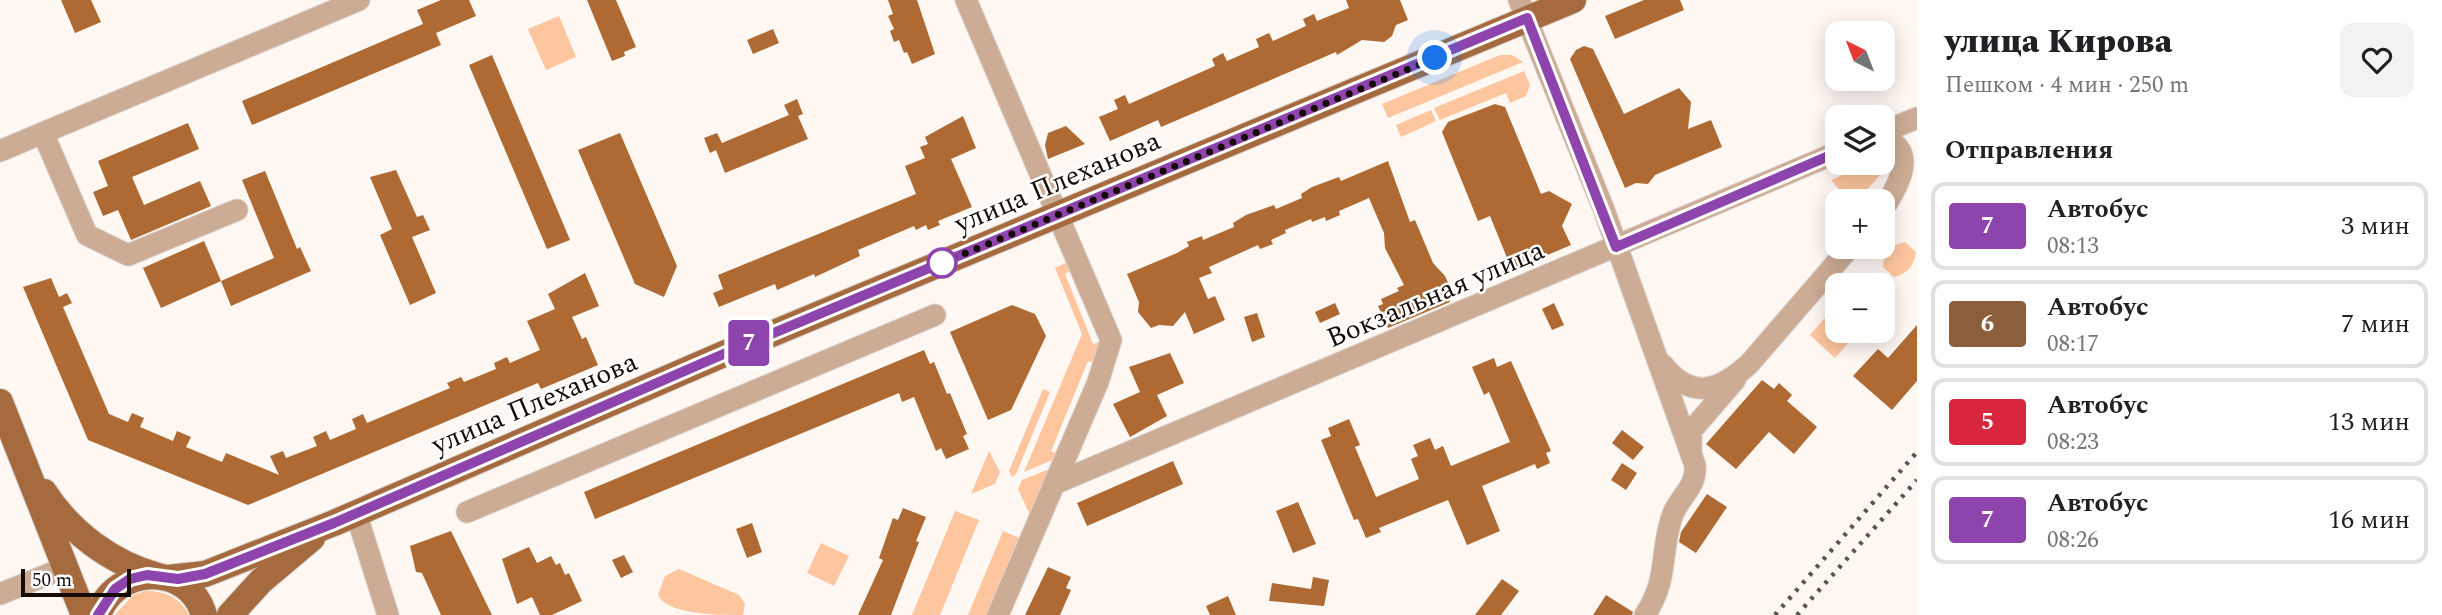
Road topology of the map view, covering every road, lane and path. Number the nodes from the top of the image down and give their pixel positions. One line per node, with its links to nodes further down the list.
1 (359, 0): 7 (street)
2 (966, 0): 15 (street)
3 (1573, 0): 4 (main road, улица Плеханова)
4 (1523, 9): 15 (main road, улица Плеханова); 16 (street)
5 (1917, 118): 6 (street)
6 (1895, 129)
7 (43, 133): 9 (street); 14 (street)
8 (1895, 144): 12 (street)
9 (0, 151)
10 (1825, 158): 16 (street, Вокзальная улица)
11 (1917, 170): 13 (street)
12 (1895, 189)
13 (1895, 195)
14 (237, 210)
15 (1056, 216): 24 (street); 26 (main road, улица Плеханова)
16 (1616, 247): 19 (street); 24 (street, Вокзальная улица)
17 (1840, 259): 20 (street)
18 (934, 315): 25 (street)
19 (1659, 361): 20 (street); 23 (street)
20 (1750, 363): 23 (street)
21 (0, 402): 22 (main road)
22 (20, 450): 27 (main road); 28 (main road)
23 (1691, 453): 36 (street)
24 (1054, 484): 35 (street)
25 (467, 512)
26 (345, 518): 28 (main road, улица Плеханова); 33 (main road, улица Плеханова); 34 (street)
27 (64, 568): 29 (street); 30 (main road)
28 (163, 577): 31 (main road, улица Плеханова); 32 (main road)
29 (0, 594)
30 (84, 615)
31 (99, 615)
32 (204, 615)
33 (230, 615)
34 (388, 615)
35 (998, 615)
36 (1645, 615)

